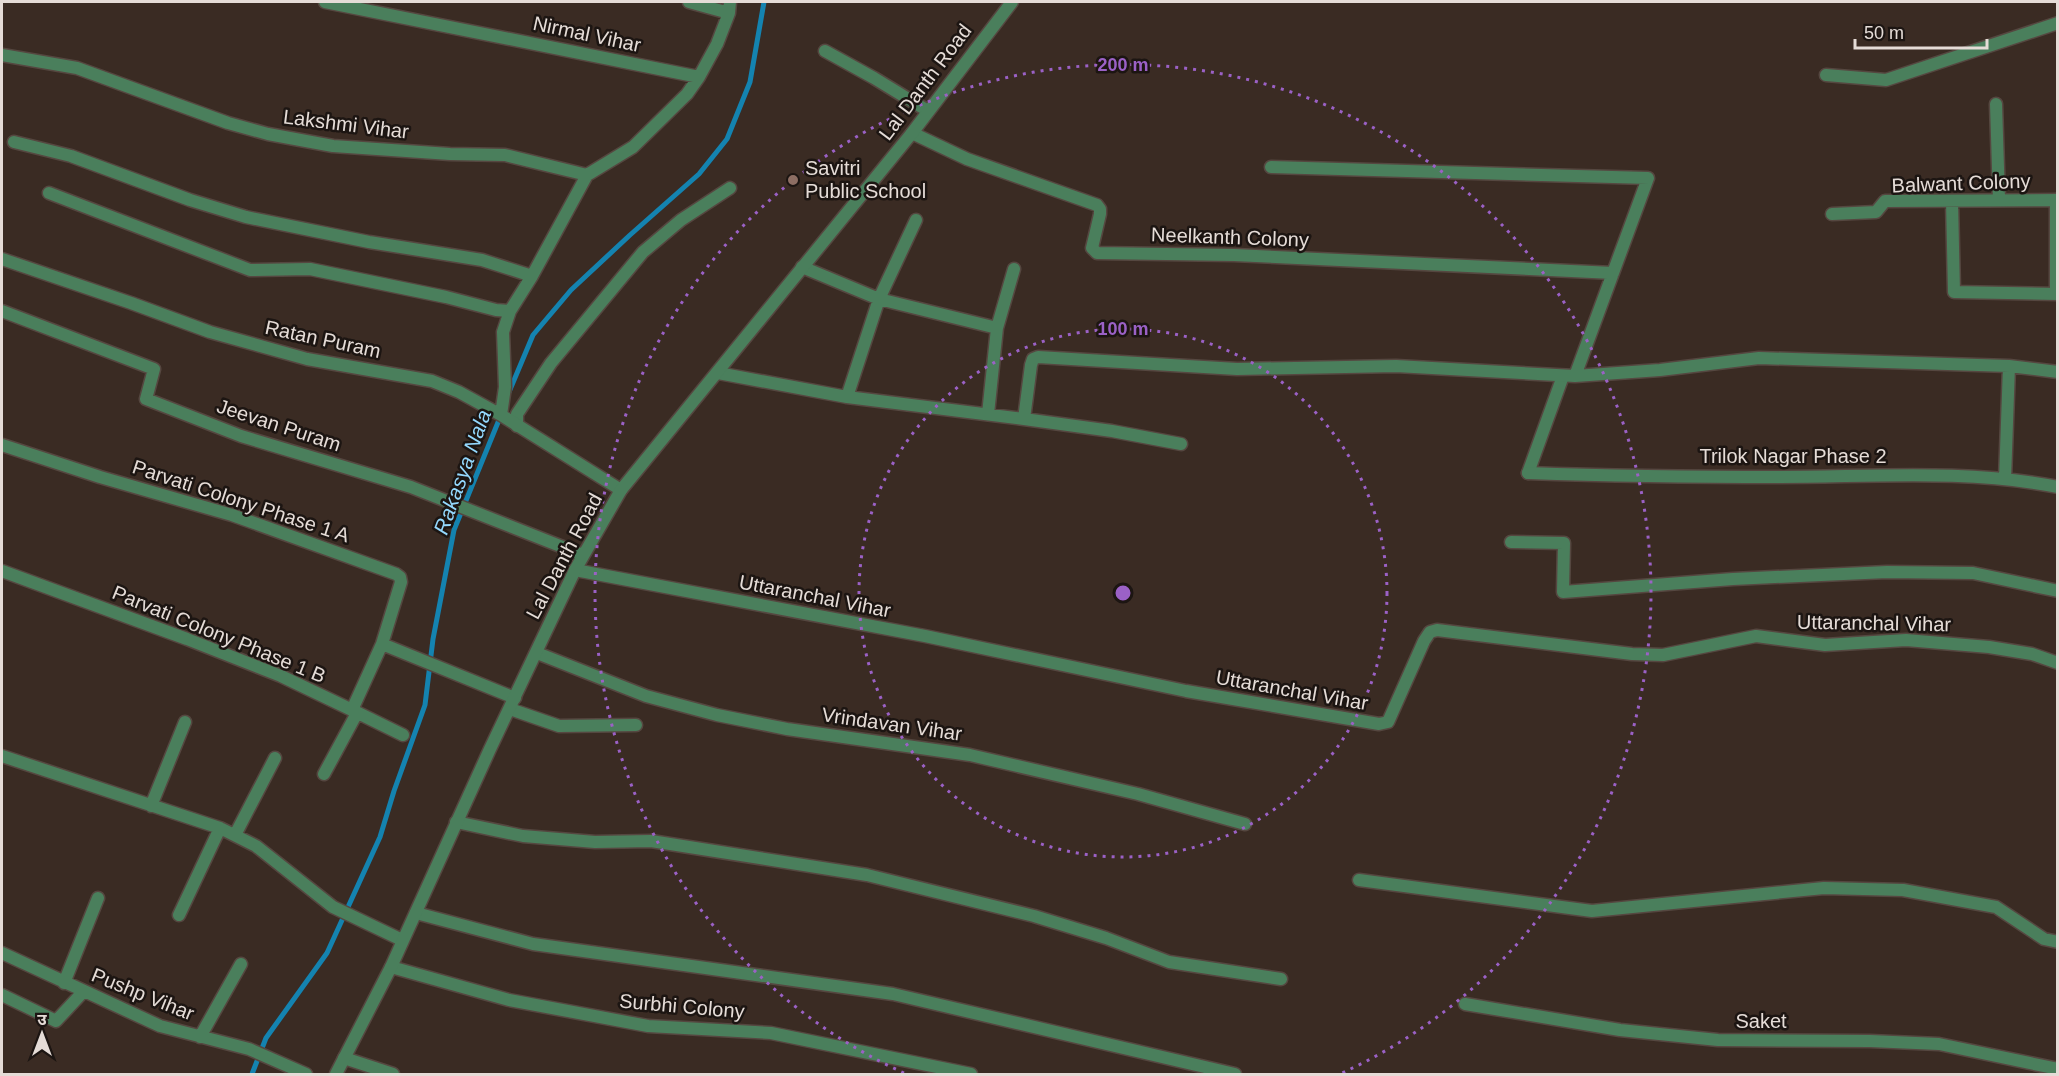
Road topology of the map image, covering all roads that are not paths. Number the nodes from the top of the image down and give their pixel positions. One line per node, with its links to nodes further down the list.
1 (326, 2): 9 (street, Nirmal Vihar)
2 (689, 2): 4 (street)
3 (1011, 2): 11 (street, Lal Danth Road)
4 (729, 7): 9 (street)
5 (2058, 23): 8 (street)
6 (825, 51): 11 (street)
7 (2, 55): 15 (street, Lakshmi Vihar)
8 (1826, 75)
9 (699, 77): 15 (street)
10 (1996, 104): 18 (street)
11 (928, 111): 12 (street, Lal Danth Road)
12 (912, 133): 24 (street, Lal Danth Road); 26 (street, Neelkanth Colony)
13 (14, 142): 27 (street)
14 (1271, 167): 26 (street)
15 (587, 175): 27 (street)
16 (730, 188): 41 (street)
17 (49, 193): 31 (street)
18 (1999, 200): 19 (street, Balwant Colony); 20 (street, Balwant Colony)
19 (2057, 200): 28 (street)
20 (1952, 201): 21 (street, Balwant Colony); 28 (street)
21 (1832, 214)
22 (916, 220): 29 (street)
23 (2, 258): 39 (street, Ratan Puram)
24 (802, 267): 29 (street); 35 (street, Lal Danth Road)
25 (1014, 269): 32 (street)
26 (1613, 273): 36 (street)
27 (532, 276): 31 (street)
28 (2057, 294)
29 (879, 299): 32 (street); 37 (street)
30 (2, 311): 48 (street, Jeevan Puram)
31 (510, 311): 39 (street)
32 (997, 328): 38 (street)
33 (2009, 366): 34 (street); 36 (street); 44 (street)
34 (2058, 372)
35 (718, 373): 37 (street); 46 (street, Lal Danth Road)
36 (1569, 376): 40 (street); 44 (street, Trilok Nagar Phase 2)
37 (847, 398): 38 (street)
38 (988, 414): 40 (street)
39 (501, 415): 41 (street, Ratan Puram)
40 (1024, 418): 42 (street)
41 (517, 426): 46 (street, Ratan Puram)
42 (1180, 444)
43 (2, 445): 52 (street, Parvati Colony Phase 1 A)
44 (2005, 479): 45 (street, Trilok Nagar Phase 2)
45 (2058, 487)
46 (621, 490): 48 (street, Lal Danth Road)
47 (1511, 542): 51 (street)
48 (583, 555): 49 (street, Lal Danth Road)
49 (575, 570): 53 (street, Lal Danth Road); 54 (street, Uttaranchal Vihar)
50 (2, 571): 56 (street, Parvati Colony Phase 1 B)
51 (2058, 591)
52 (382, 644): 55 (street); 56 (street)
53 (537, 653): 55 (street, Lal Danth Road); 65 (street, Vrindavan Vihar)
54 (2058, 663)
55 (512, 703): 58 (street); 64 (street, Lal Danth Road)
56 (355, 712): 59 (street, Parvati Colony Phase 1 B); 62 (street)
57 (184, 722): 63 (street)
58 (636, 725)
59 (403, 735)
60 (2, 756): 63 (street)
61 (275, 758): 67 (street)
62 (324, 774)
63 (151, 806): 66 (street)
64 (456, 822): 70 (street, Lal Danth Road); 77 (street)
65 (1245, 824)
66 (220, 828): 67 (street); 71 (street)
67 (235, 835): 72 (street)
68 (1359, 880): 73 (street)
69 (98, 898): 78 (street)
70 (416, 913): 72 (street, Lal Danth Road); 89 (street)
71 (179, 915)
72 (402, 940): 76 (street, Lal Danth Road)
73 (2058, 942)
74 (2, 953): 78 (street, Pushp Vihar)
75 (240, 964): 82 (street)
76 (391, 967): 83 (street, Lal Danth Road); 88 (street, Surbhi Colony)
77 (1281, 979)
78 (64, 983): 79 (street, Pushp Vihar)
79 (83, 992): 80 (street); 82 (street, Pushp Vihar)
80 (2, 995)
81 (1464, 1004): 84 (street, Saket)
82 (200, 1037): 85 (street, Pushp Vihar)
83 (345, 1058): 86 (street, Lal Danth Road); 87 (street)
84 (2058, 1069)
85 (306, 1074)
86 (336, 1074)
87 (393, 1074)
88 (970, 1074)
89 (1235, 1074)

